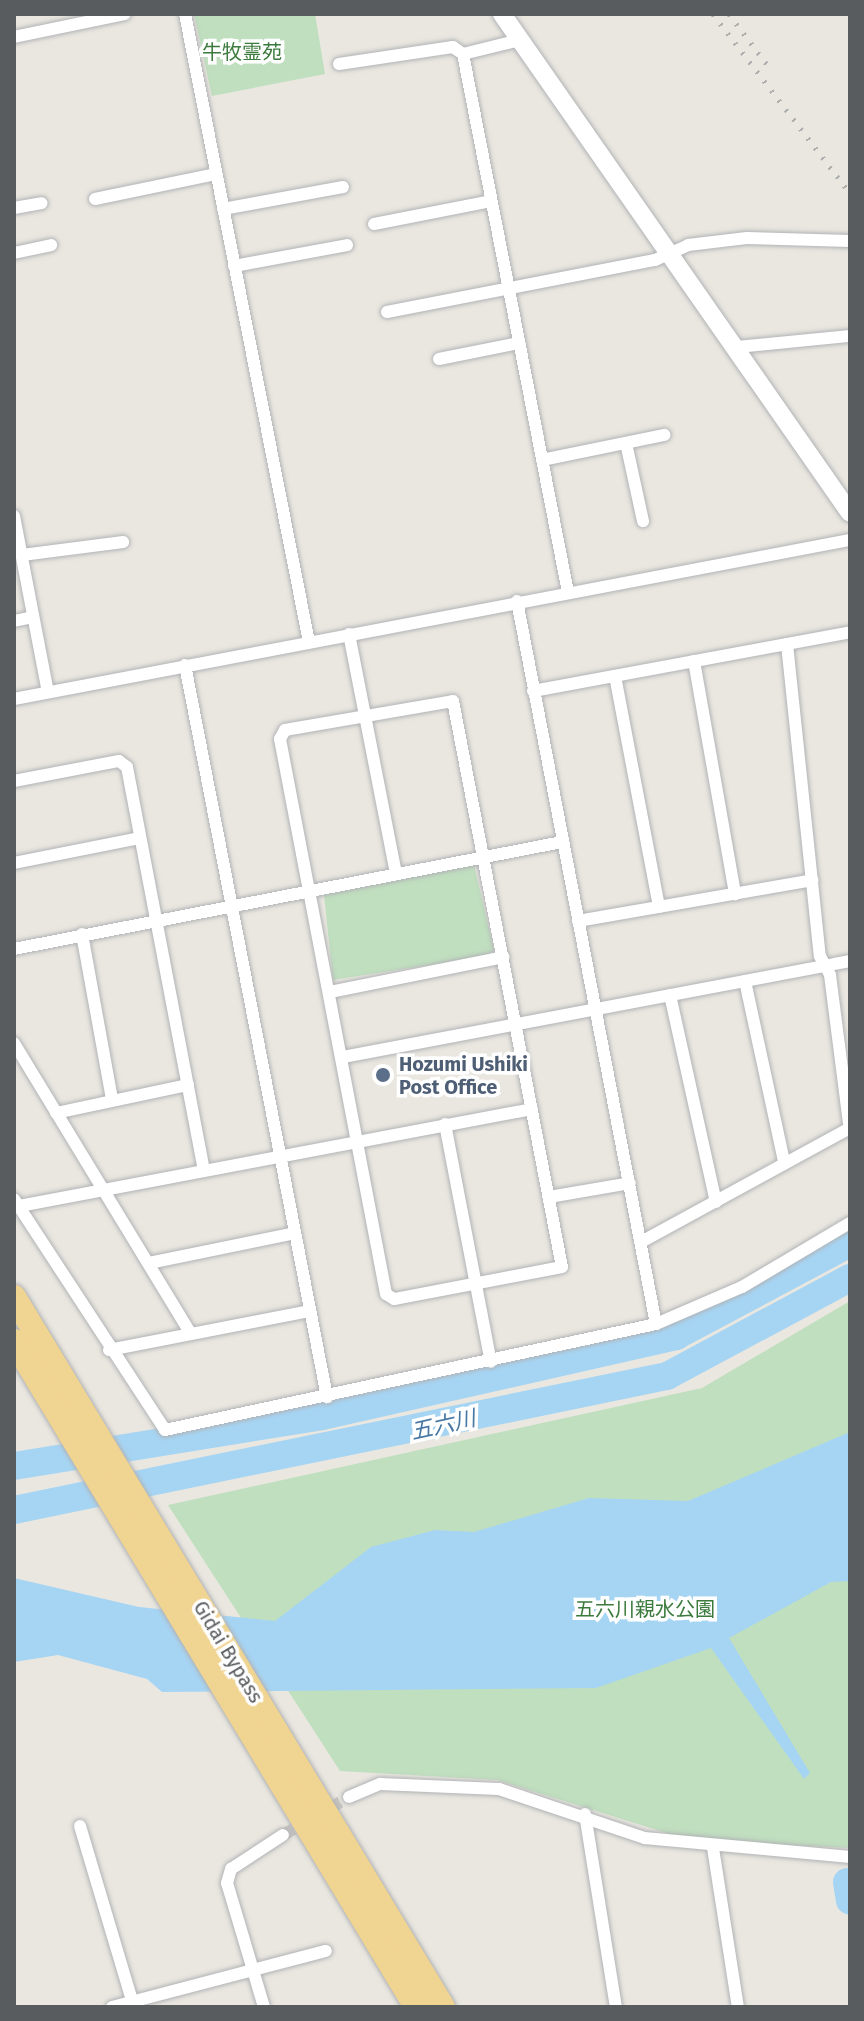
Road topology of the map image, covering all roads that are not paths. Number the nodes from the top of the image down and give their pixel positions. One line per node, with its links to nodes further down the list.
1 (125, 14): 4 (street)
2 (185, 14): 8 (street)
3 (502, 14): 5 (street)
4 (14, 37)
5 (520, 40): 6 (street); 20 (street)
6 (463, 54): 7 (street); 11 (street)
7 (339, 64)
8 (216, 174): 10 (street); 14 (street)
9 (343, 187): 14 (street)
10 (95, 199)
11 (491, 201): 15 (street); 22 (street)
12 (42, 203): 13 (street)
13 (14, 208)
14 (223, 209): 21 (street)
15 (374, 224)
16 (850, 241): 20 (street)
17 (51, 245): 19 (street)
18 (347, 245): 21 (street)
19 (14, 253)
20 (670, 253): 22 (street); 26 (street)
21 (234, 266): 43 (street)
22 (509, 289): 23 (street); 25 (street)
23 (387, 312)
24 (850, 336): 26 (street)
25 (519, 343): 27 (street); 30 (street)
26 (737, 347): 31 (street)
27 (439, 359)
28 (664, 435): 29 (street)
29 (626, 443): 30 (street); 33 (street)
30 (542, 460): 37 (street)
31 (850, 513)
32 (14, 516): 36 (street)
33 (643, 521)
34 (850, 540): 37 (street)
35 (123, 542): 36 (street)
36 (22, 555): 39 (street)
37 (568, 592): 38 (street)
38 (517, 601): 42 (street); 48 (street)
39 (33, 617): 40 (street); 49 (street)
40 (14, 621)
41 (850, 632): 44 (street)
42 (349, 634): 43 (street); 51 (street)
43 (309, 642): 46 (street)
44 (787, 644): 45 (street); 58 (street)
45 (694, 661): 47 (street); 60 (street)
46 (185, 665): 49 (street); 61 (street)
47 (615, 676): 48 (street); 62 (street)
48 (533, 691): 54 (street)
49 (48, 692): 50 (street)
50 (14, 699)
51 (366, 714): 55 (street); 57 (street); 59 (street)
52 (14, 781): 53 (street)
53 (140, 838): 56 (street); 63 (street)
54 (562, 842): 55 (street); 64 (street)
55 (483, 857): 57 (street); 67 (street)
56 (14, 863)
57 (396, 873): 59 (street)
58 (812, 880): 60 (street); 69 (street)
59 (310, 889): 61 (street); 71 (street)
60 (735, 894): 62 (street)
61 (231, 905): 63 (street); 84 (street)
62 (659, 907): 64 (street)
63 (155, 919): 65 (street); 77 (street)
64 (578, 921): 73 (street)
65 (82, 934): 66 (street); 78 (street)
66 (14, 949)
67 (504, 957): 71 (street); 74 (street)
68 (850, 961): 69 (street)
69 (825, 966): 70 (street); 82 (street)
70 (745, 981): 72 (street); 85 (street)
71 (330, 992): 76 (street)
72 (670, 995): 73 (street); 90 (street)
73 (596, 1009): 74 (street); 87 (street)
74 (516, 1023): 76 (street); 79 (street)
75 (14, 1043): 80 (street)
76 (343, 1057): 83 (street)
77 (188, 1085): 78 (street); 86 (street)
78 (112, 1099): 80 (street)
79 (532, 1109): 81 (street); 89 (street)
80 (56, 1113): 88 (street)
81 (445, 1124): 83 (street); 96 (street)
82 (850, 1129): 85 (street)
83 (359, 1140): 84 (street); 96 (street)
84 (280, 1154): 86 (street); 93 (street)
85 (784, 1162): 90 (street)
86 (204, 1169): 88 (street)
87 (630, 1183): 89 (street); 94 (street)
88 (102, 1189): 91 (street); 95 (street)
89 (549, 1197): 96 (street)
90 (716, 1202): 94 (street)
91 (15, 1204): 102 (street)
92 (850, 1223): 99 (street)
93 (295, 1233): 95 (street); 98 (street)
94 (641, 1242): 99 (street)
95 (149, 1263): 100 (street)
96 (476, 1282): 103 (street)
97 (14, 1297): 105 (highway, Gidai Bypass)
98 (310, 1311): 100 (street); 104 (street)
99 (656, 1324): 103 (street)
100 (190, 1333): 102 (street)
101 (14, 1341): 105 (highway, Gidai Bypass)
102 (109, 1350): 104 (street)
103 (491, 1362): 104 (street)
104 (327, 1397)
105 (79, 1426): 106 (highway, Gidai Bypass)
106 (280, 1759): 118 (highway, Gidai Bypass); 119 (highway, Gidai Bypass)
107 (349, 1797): 108 (street)
108 (585, 1814): 111 (street); 120 (street)
109 (80, 1826): 115 (street)
110 (283, 1835): 114 (street)
111 (713, 1848): 112 (street); 121 (street)
112 (850, 1857)
113 (326, 1951): 114 (street)
114 (254, 1970): 115 (street); 117 (street)
115 (133, 2004): 116 (street)
116 (112, 2007)
117 (264, 2007)
118 (416, 2007)
119 (443, 2007)
120 (616, 2007)
121 (738, 2007)

